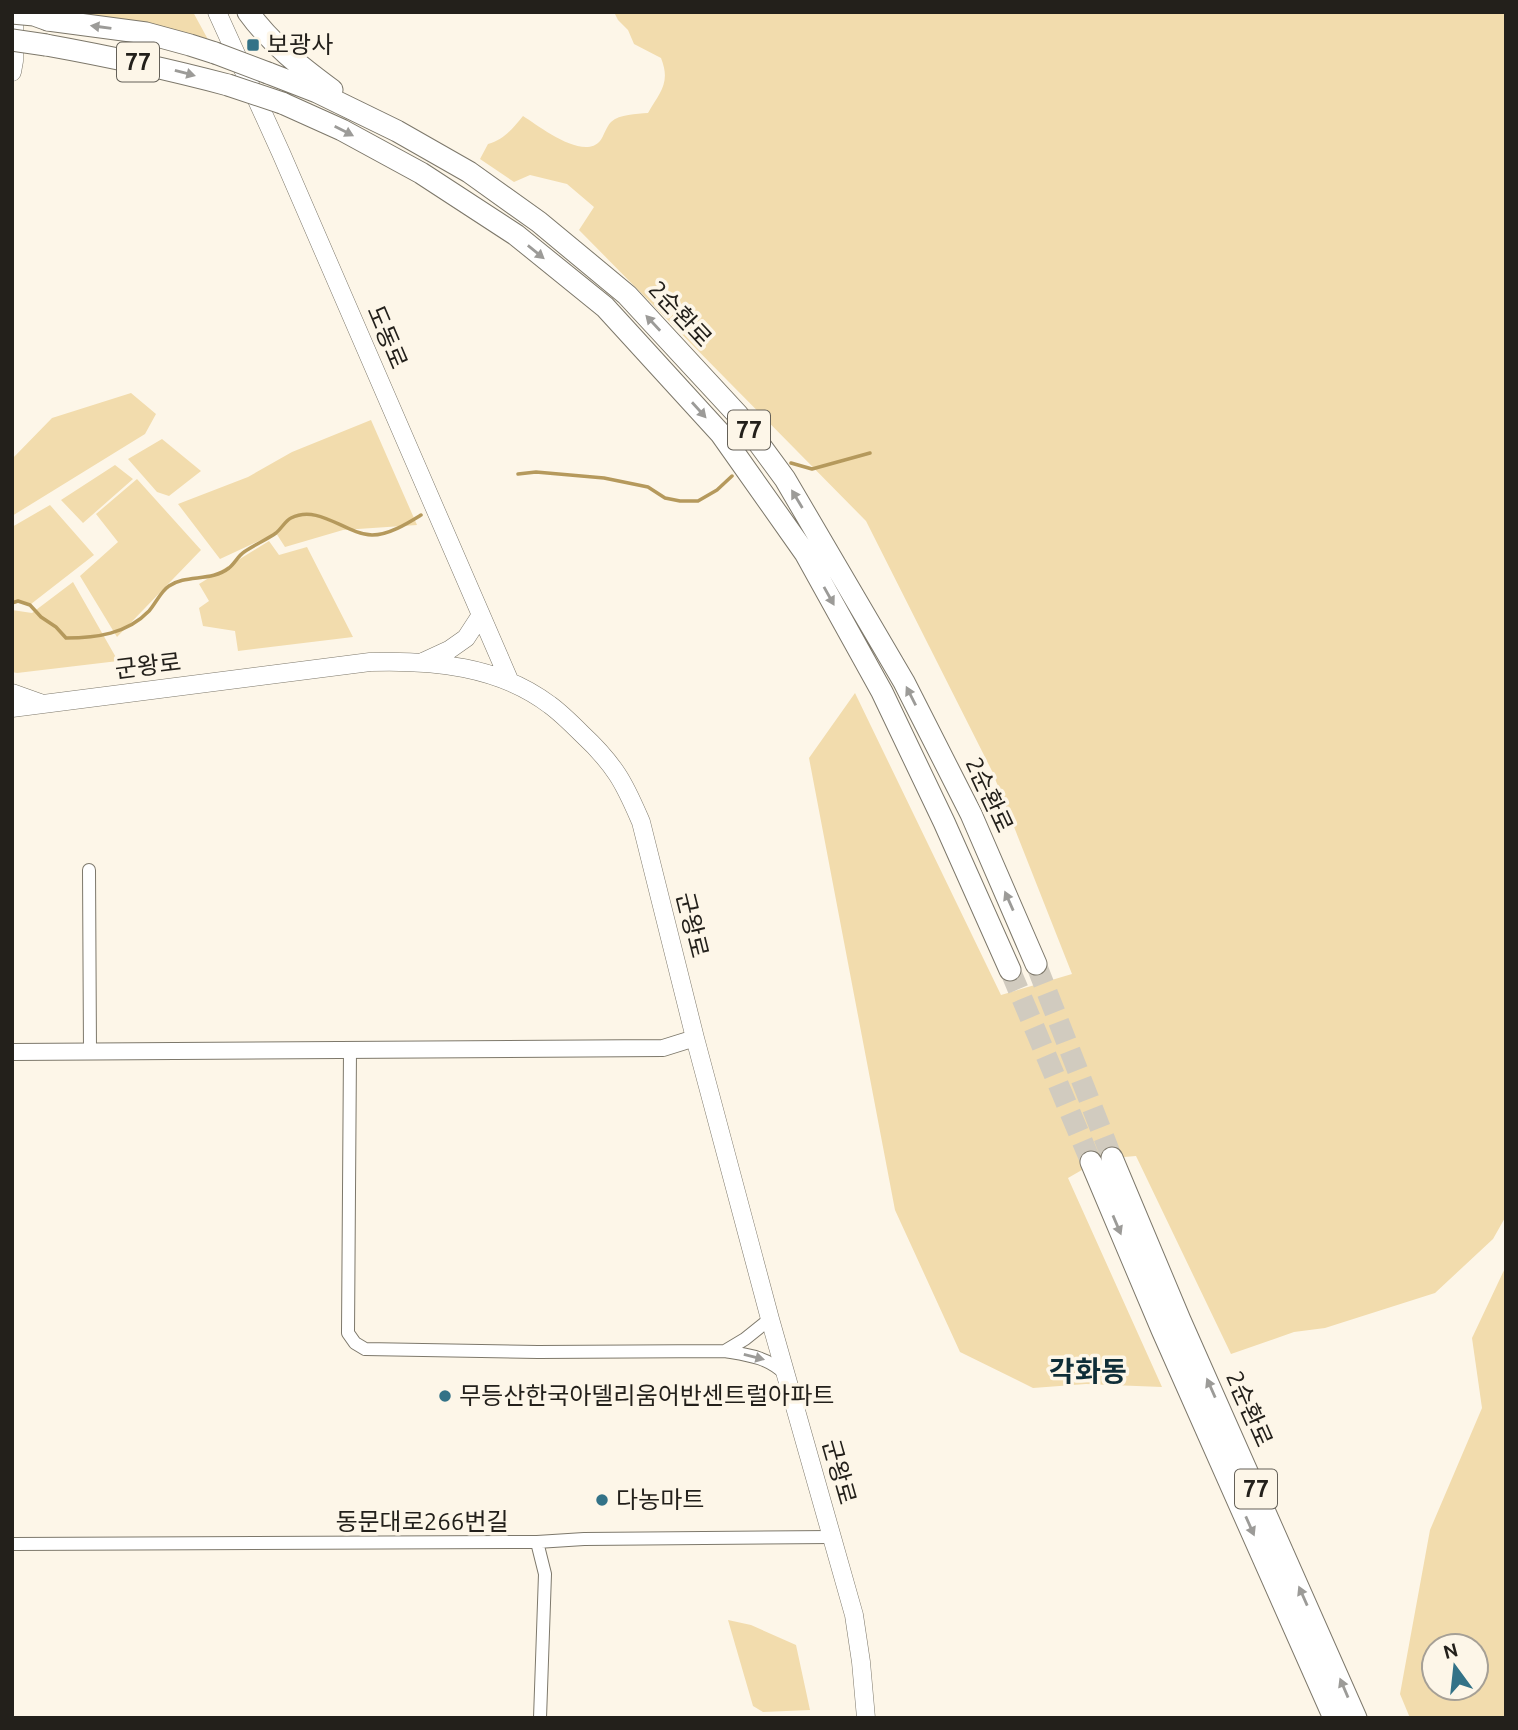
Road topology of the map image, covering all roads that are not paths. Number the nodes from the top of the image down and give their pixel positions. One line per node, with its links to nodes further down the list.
1 (218, 12): 7 (main road, 도동로)
2 (248, 12): 6 (highway)
3 (30, 14): 5 (main road); 6 (highway, 2순환로 / 77, one-way to 3, bridge)
4 (12, 40): 15 (highway, 2순환로 / 77, one-way to 15, bridge)
5 (12, 72)
6 (367, 117): 14 (highway, 2순환로 / 77, one-way to 6)
7 (481, 615): 8 (main road); 9 (main road, 도동로)
8 (423, 662): 9 (main road, 군왕로); 11 (main road, 군왕로)
9 (510, 682): 16 (main road, 군왕로)
10 (12, 692): 11 (main road)
11 (44, 705): 12 (main road, 군왕로)
12 (12, 708)
13 (89, 870): 18 (street)
14 (1036, 964)
15 (1010, 970)
16 (695, 1038): 17 (street); 21 (main road, 군왕로)
17 (350, 1050): 18 (street); 22 (street)
18 (90, 1051): 19 (street)
19 (12, 1052)
20 (1101, 1160): 27 (highway, 2순환로 / 77)
21 (770, 1319): 22 (street); 23 (main road, 군왕로)
22 (724, 1351): 23 (street, one-way to 23)
23 (785, 1374): 24 (main road, 군왕로)
24 (832, 1537): 25 (street, 동문대로266번길); 29 (main road, 군왕로)
25 (537, 1542): 26 (street, 동문대로266번길); 28 (street)
26 (12, 1544)
27 (1322, 1663): 30 (highway, 2순환로 / 77); 31 (highway, 2순환로 / 77, one-way to 27)
28 (540, 1718)
29 (866, 1718)
30 (1334, 1718)
31 (1356, 1718)

